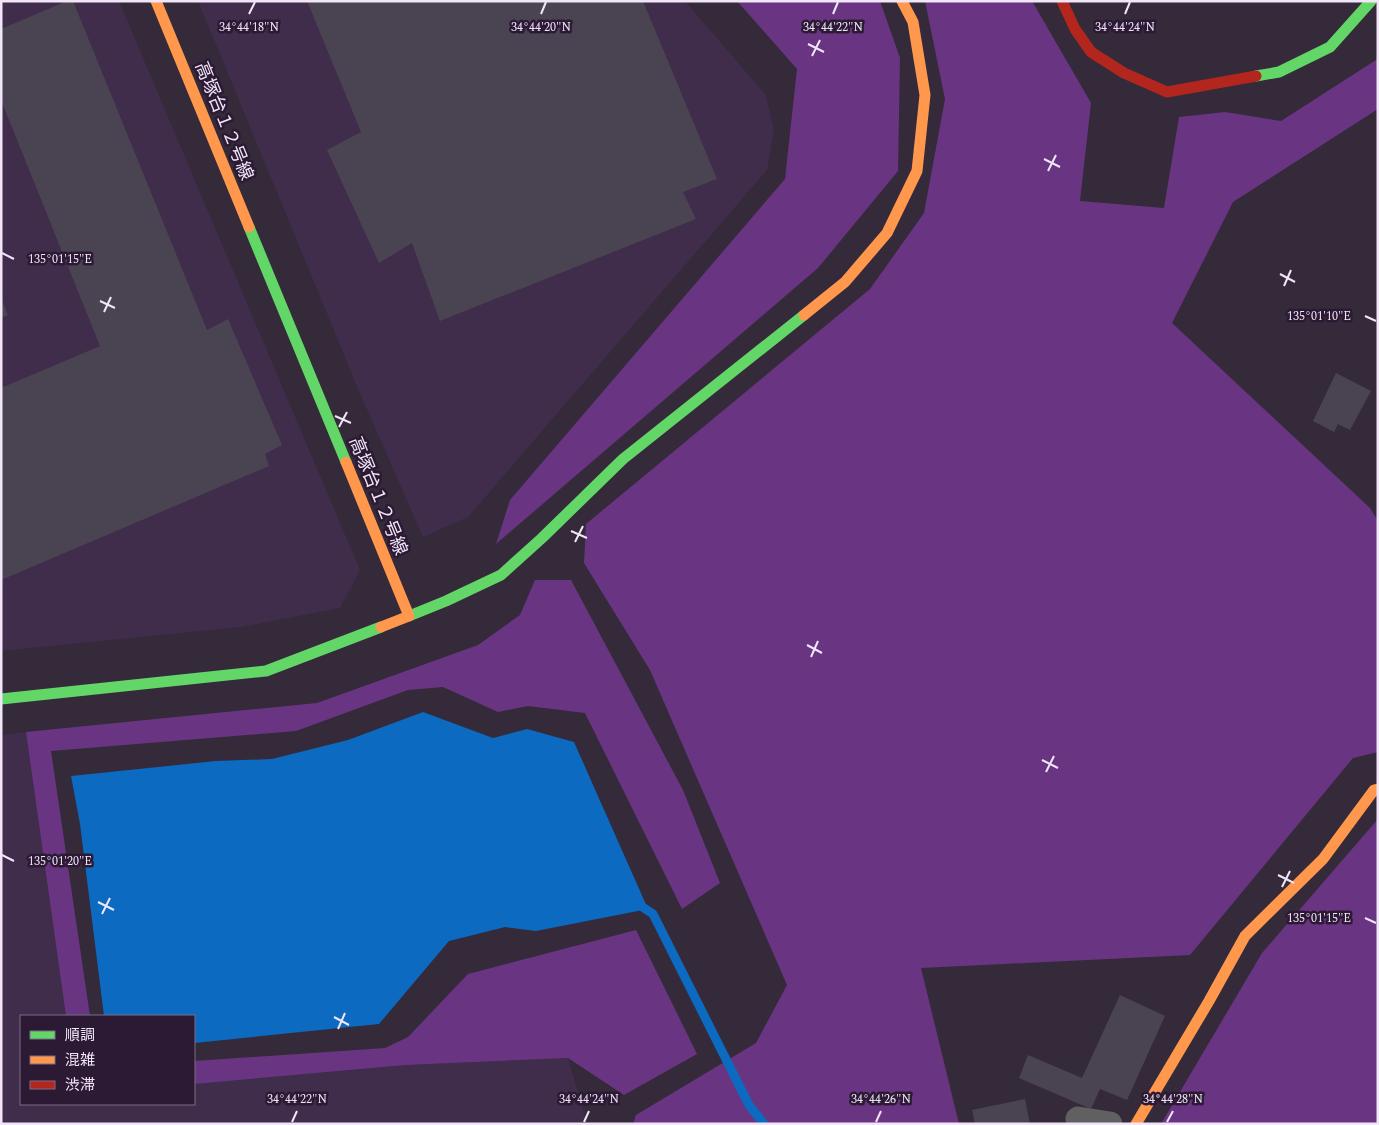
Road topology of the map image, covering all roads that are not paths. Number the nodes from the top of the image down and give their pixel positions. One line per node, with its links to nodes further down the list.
1 (156, 1): 5 (street, 高塚台１２号線)
2 (902, 1): 5 (street)
3 (1062, 1): 4 (street)
4 (1371, 1)
5 (409, 616): 6 (street)
6 (1, 699)
7 (1378, 789): 10 (street)
8 (1078, 1119): 9 (street)
9 (1110, 1124)
10 (1136, 1124)

